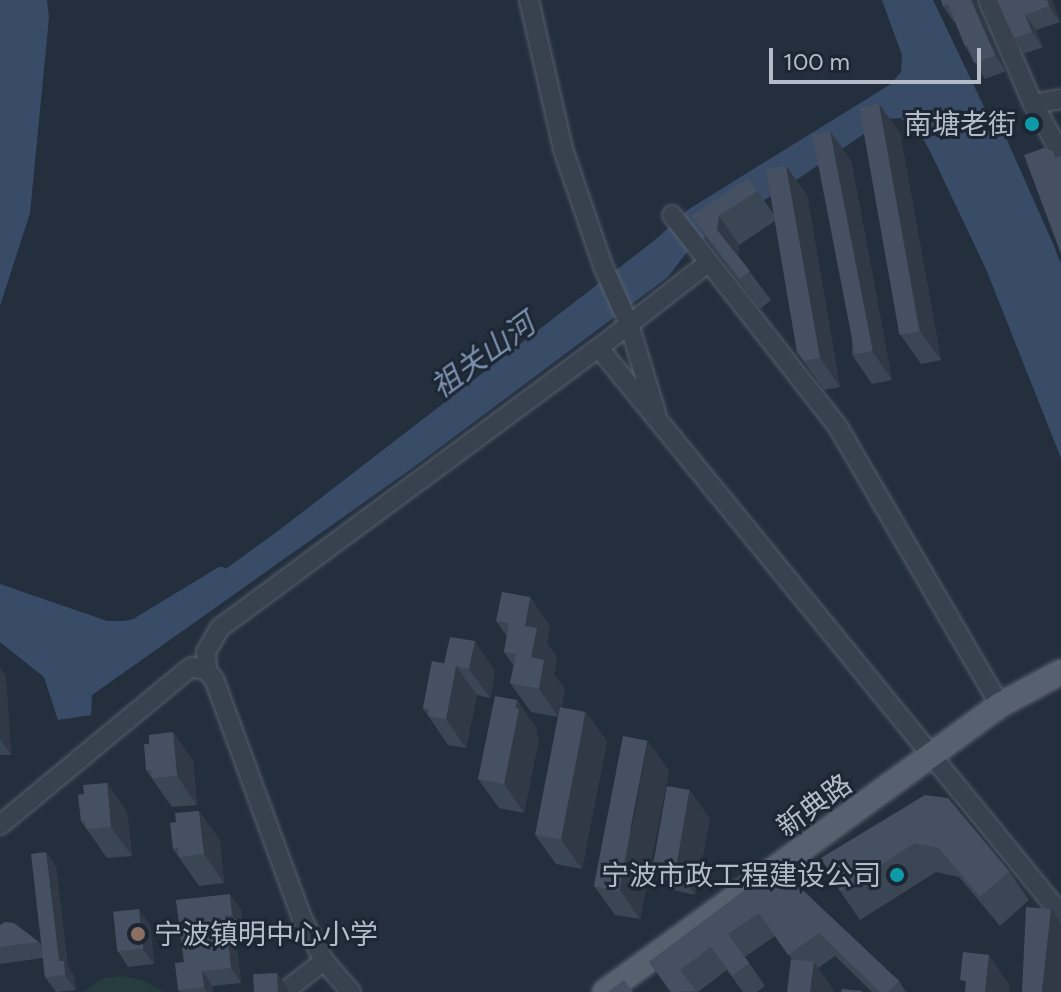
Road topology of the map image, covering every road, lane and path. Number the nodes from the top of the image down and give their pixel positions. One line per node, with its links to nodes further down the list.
1 (529, 0): 8 (street)
2 (988, 0): 4 (street)
3 (1061, 99): 4 (street)
4 (1033, 104): 5 (street)
5 (1061, 153)
6 (672, 215): 7 (street)
7 (704, 257): 8 (street); 13 (street)
8 (627, 319): 9 (street); 10 (street)
9 (599, 348): 10 (street); 11 (street)
10 (658, 420): 14 (street)
11 (207, 671): 15 (street); 17 (street)
12 (1061, 672): 13 (main road, 新典路)
13 (1000, 705): 14 (main road, 新典路)
14 (933, 756): 16 (street); 20 (main road, 新典路)
15 (0, 825)
16 (1061, 914)
17 (324, 961): 18 (street); 19 (street)
18 (284, 992)
19 (351, 992)
20 (605, 992)

